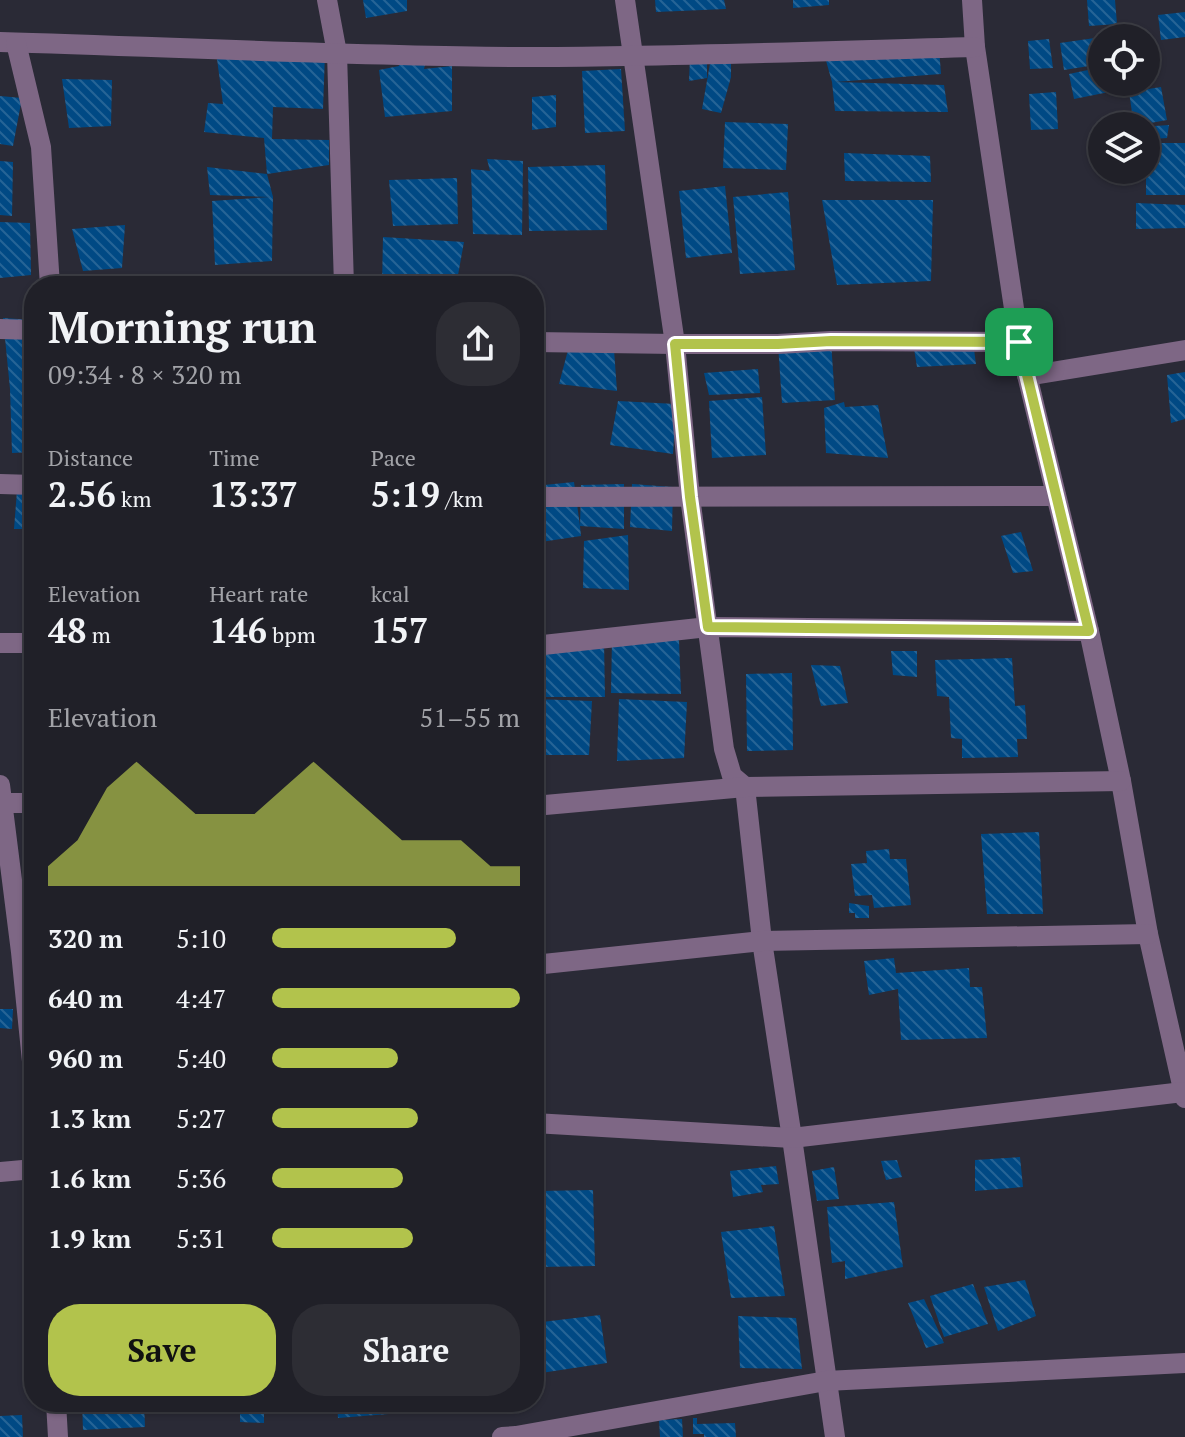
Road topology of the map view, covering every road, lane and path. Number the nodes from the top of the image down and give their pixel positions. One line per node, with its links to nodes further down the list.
1 (327, 0): 6 (street)
2 (625, 0): 7 (street)
3 (972, 0): 5 (street)
4 (8, 42): 6 (street); 8 (street)
5 (975, 47): 7 (street); 13 (street)
6 (337, 53): 7 (street); 9 (street)
7 (632, 56): 14 (street)
8 (49, 276)
9 (344, 276)
10 (0, 329): 11 (street)
11 (24, 330)
12 (544, 342): 14 (street)
13 (1019, 342): 14 (street); 16 (street)
14 (675, 344): 21 (street)
15 (1185, 350): 16 (street)
16 (1027, 376): 19 (street)
17 (0, 484): 18 (street)
18 (24, 485)
19 (1056, 496): 21 (street); 23 (street)
20 (544, 497): 21 (street)
21 (690, 497): 22 (street)
22 (708, 627): 23 (street); 26 (street); 29 (street)
23 (1089, 631): 27 (street)
24 (0, 643): 25 (street)
25 (24, 643)
26 (544, 645)
27 (1121, 781): 29 (street); 34 (street)
28 (0, 785): 30 (street)
29 (745, 787): 32 (street); 35 (street)
30 (0, 803): 31 (street); 33 (street)
31 (24, 803)
32 (544, 805)
33 (24, 931)
34 (1148, 934): 35 (street); 39 (street)
35 (762, 941): 38 (street); 41 (street)
36 (0, 952): 37 (street)
37 (24, 952)
38 (544, 964)
39 (1184, 1095): 41 (street)
40 (544, 1124): 41 (street)
41 (792, 1138): 45 (street)
42 (24, 1170): 43 (street)
43 (0, 1172)
44 (1185, 1363): 45 (street)
45 (826, 1381): 48 (street); 49 (street)
46 (57, 1412): 47 (street)
47 (58, 1437)
48 (502, 1437)
49 (835, 1437)

